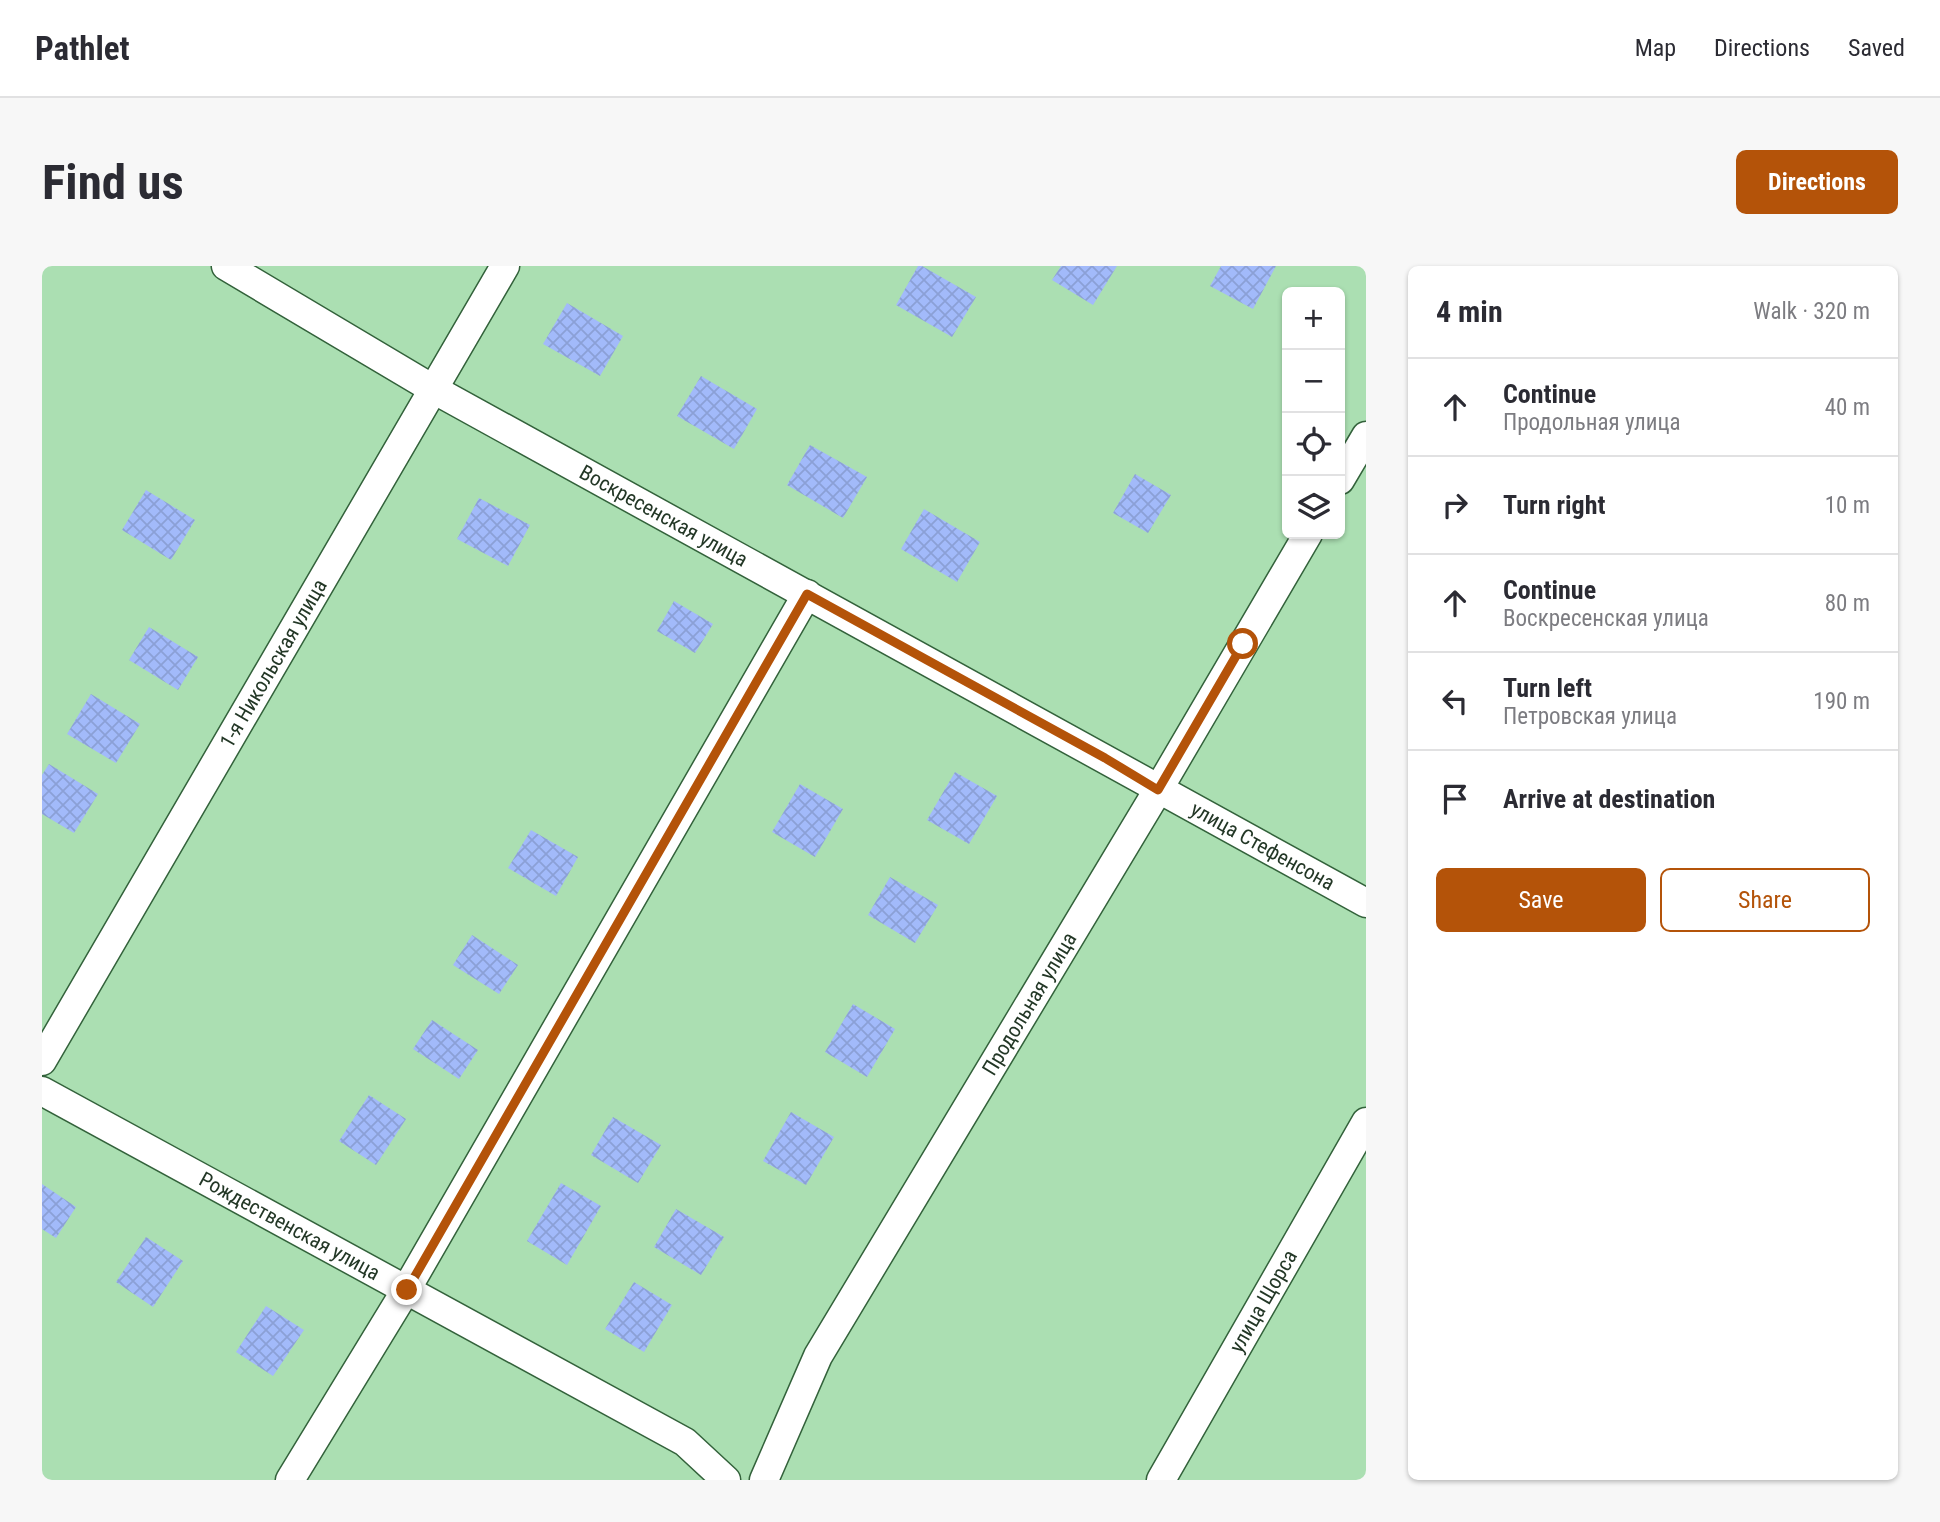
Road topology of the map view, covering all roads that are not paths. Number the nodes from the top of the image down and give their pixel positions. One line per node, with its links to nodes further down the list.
1 (226, 266): 3 (street, Воскресенская улица)
2 (505, 266): 3 (street, 1-я Никольская улица)
3 (433, 389): 7 (street, Воскресенская улица); 11 (street, 1-я Никольская улица)
4 (1366, 436): 5 (street)
5 (1342, 476)
6 (1305, 539): 9 (street, Продольная улица)
7 (807, 594): 8 (street, Воскресенская улица); 14 (street)
8 (1105, 758): 9 (street, улица Стефенсона)
9 (1158, 790): 10 (street, улица Стефенсона); 17 (street, Продольная улица)
10 (1366, 903)
11 (42, 1061)
12 (42, 1091): 14 (street, Рождественская улица)
13 (1366, 1122): 18 (street, улица Щорса)
14 (407, 1290): 15 (street); 16 (street, Рождественская улица)
15 (290, 1480)
16 (726, 1480)
17 (764, 1480)
18 (1161, 1480)

